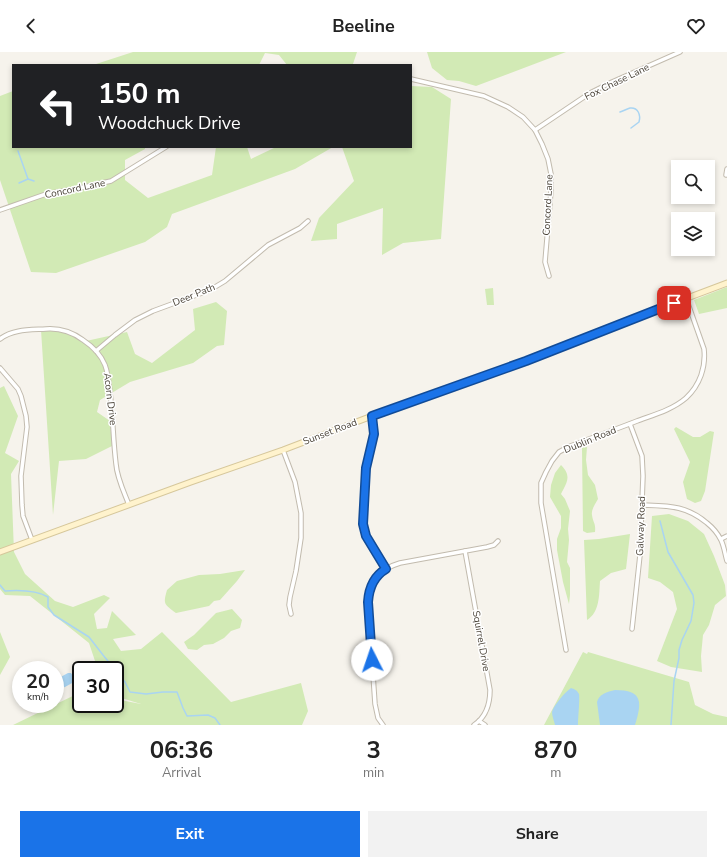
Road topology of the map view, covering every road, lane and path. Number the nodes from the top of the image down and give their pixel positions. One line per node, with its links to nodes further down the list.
1 (680, 52): 3 (street, Fox Chase Lane)
2 (412, 79): 3 (street, Concord Lane)
3 (535, 130): 9 (street, Concord Lane)
4 (164, 148): 7 (street, Concord Lane)
5 (727, 169): 6 (street)
6 (726, 175)
7 (0, 210)
8 (308, 221): 13 (street, Deer Path)
9 (549, 276)
10 (727, 283): 11 (street, Sunset Road)
11 (686, 298): 15 (street, Sunset Road); 16 (street, Dublin Road)
12 (0, 339): 13 (street, Acorn Drive)
13 (96, 351): 18 (street, Acorn Drive)
14 (0, 368): 22 (street)
15 (372, 416): 17 (street, Sunset Road); 27 (street)
16 (630, 424): 19 (street, Galway Road); 30 (street, Dublin Road)
17 (283, 450): 18 (street, Sunset Road); 28 (street)
18 (129, 505): 22 (street, Sunset Road)
19 (642, 505): 21 (street); 29 (street, Galway Road)
20 (727, 536): 21 (street)
21 (721, 539): 26 (street)
22 (32, 540): 24 (street, Sunset Road)
23 (498, 541): 25 (street)
24 (0, 552)
25 (465, 552): 27 (street); 31 (street, Squirrel Drive)
26 (727, 561)
27 (386, 569): 32 (street)
28 (291, 614)
29 (632, 629)
30 (566, 650)
31 (479, 720): 33 (street, Squirrel Drive); 34 (street)
32 (383, 725)
33 (474, 725)
34 (485, 725)

